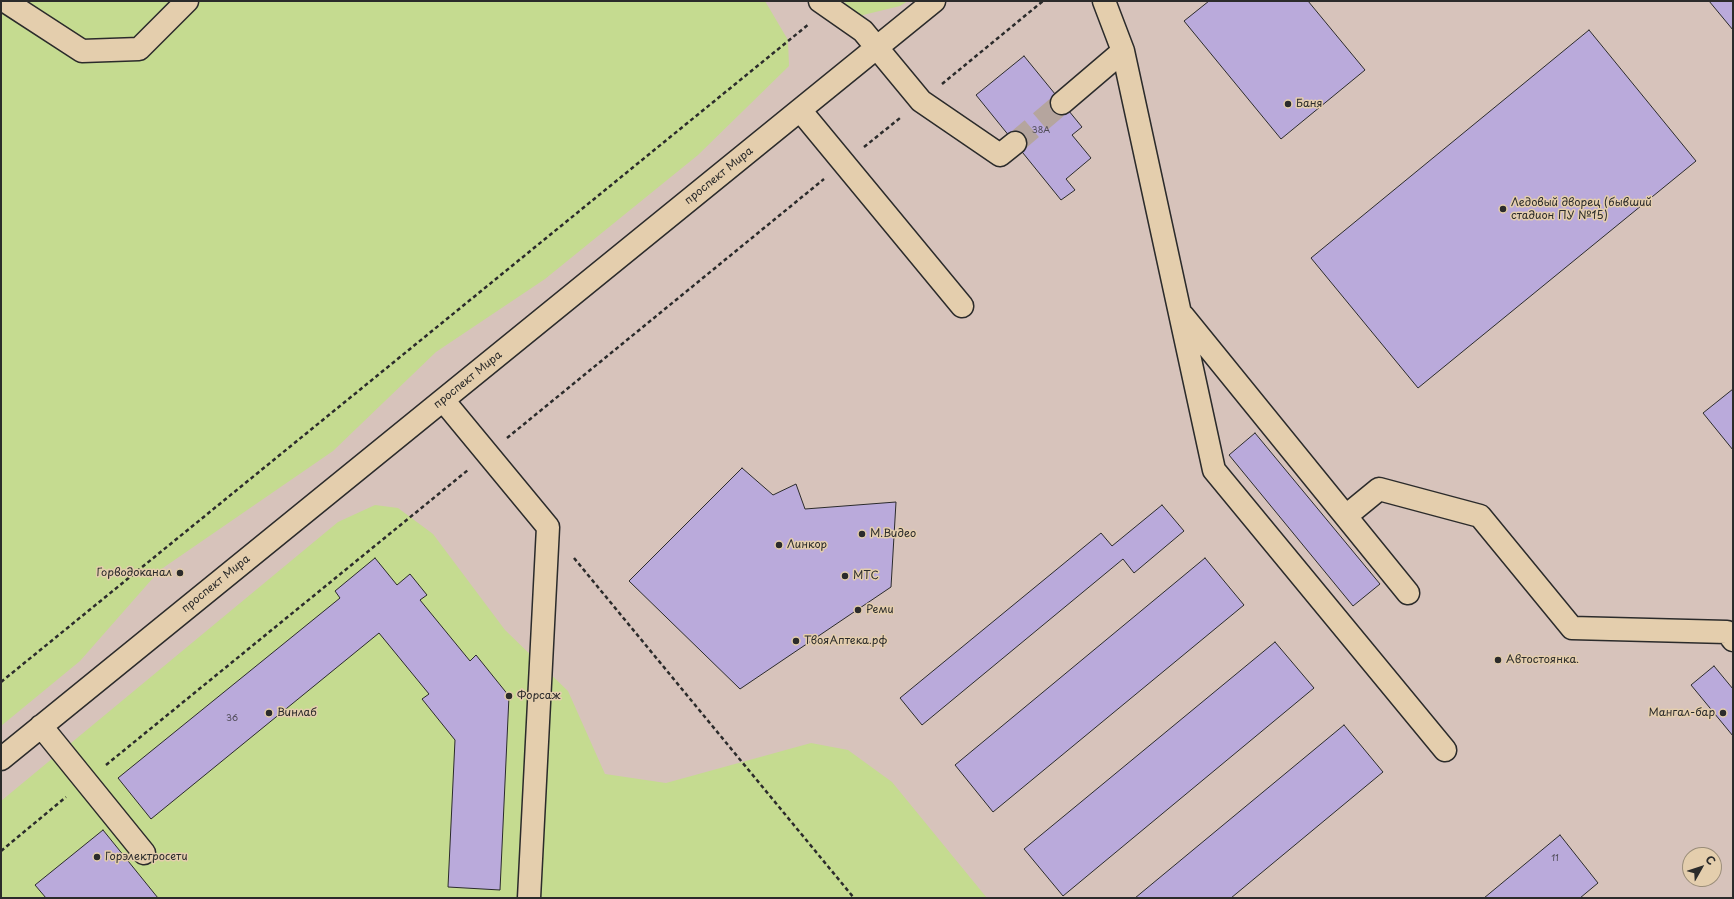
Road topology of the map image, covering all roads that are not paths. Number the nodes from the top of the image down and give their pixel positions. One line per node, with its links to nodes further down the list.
1 (5, 1): 2 (street)
2 (187, 1)
3 (934, 1): 6 (street, проспект Мира)
4 (1104, 1): 7 (street)
5 (824, 4): 6 (street)
6 (877, 48): 9 (street, проспект Мира); 10 (street)
7 (1123, 51): 8 (street); 12 (street)
8 (1062, 103)
9 (800, 110): 11 (street); 13 (street, проспект Мира)
10 (1015, 142)
11 (962, 306)
12 (1180, 312): 14 (street); 18 (street)
13 (443, 400): 17 (street, проспект Мира); 21 (street)
14 (1346, 516): 15 (street); 16 (street)
15 (1408, 593)
16 (1733, 640)
17 (41, 726): 19 (street, проспект Мира); 20 (street)
18 (1445, 750)
19 (1, 759)
20 (144, 853)
21 (529, 898)

